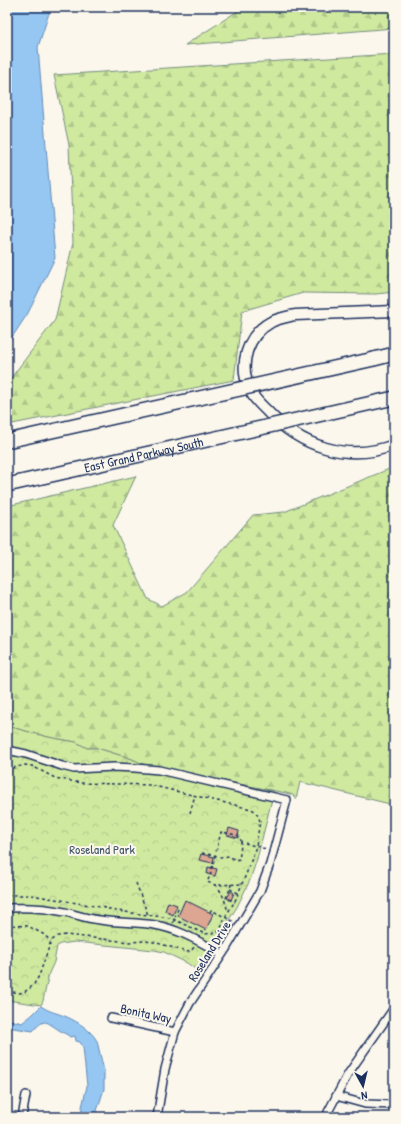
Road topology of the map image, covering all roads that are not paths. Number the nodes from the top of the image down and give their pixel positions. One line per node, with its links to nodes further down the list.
1 (394, 311): 5 (street)
2 (394, 354): 4 (highway, bridge)
3 (394, 398): 6 (highway, East Grand Parkway South, bridge)
4 (7, 441)
5 (394, 445)
6 (7, 485)
7 (7, 750): 9 (street, Roseland Drive)
8 (7, 908): 9 (street)
9 (222, 954): 12 (street, Roseland Drive)
10 (394, 1008): 14 (street)
11 (112, 1018): 12 (street, Bonita Way)
12 (175, 1032): 17 (street, Roseland Drive)
13 (26, 1095): 16 (street)
14 (336, 1096): 15 (street); 18 (street)
15 (394, 1105)
16 (22, 1117)
17 (157, 1117)
18 (327, 1117)

